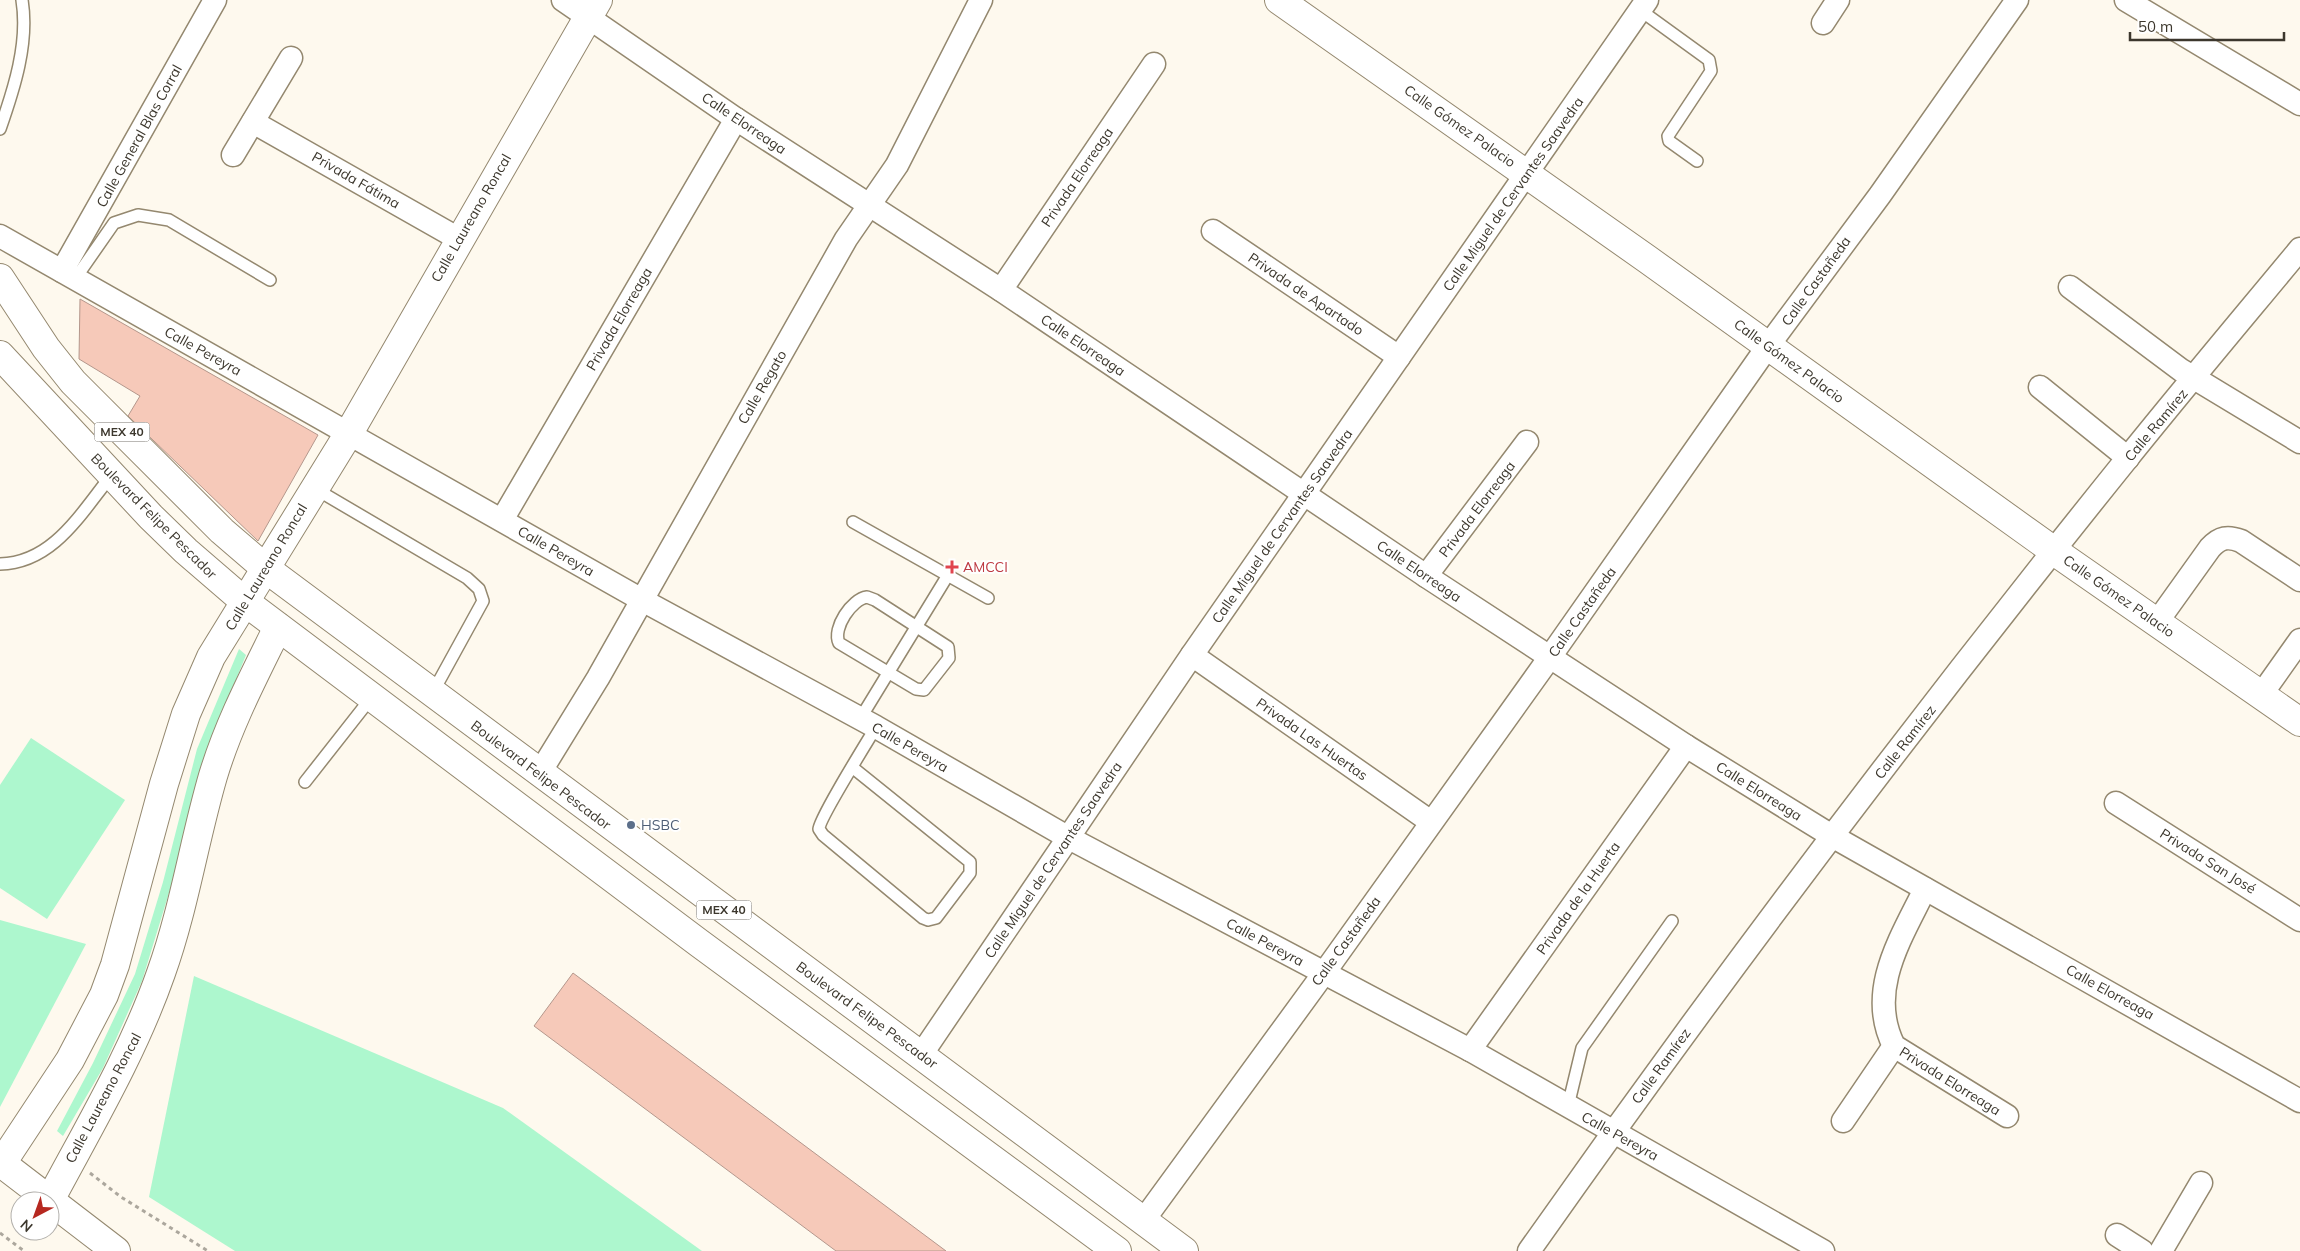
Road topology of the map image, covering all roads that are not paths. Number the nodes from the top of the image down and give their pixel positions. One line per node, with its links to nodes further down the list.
1 (22, 0): 17 (lane)
2 (215, 0): 26 (street, Calle General Blas Corral)
3 (564, 0): 10 (street, Calle Elorreaga)
4 (981, 0): 21 (street, Calle Regato)
5 (1279, 0): 20 (street, Calle Gómez Palacio)
6 (1838, 0): 11 (street)
7 (2017, 0): 31 (street, Calle Castañeda)
8 (2126, 0): 14 (street)
9 (1644, 5): 19 (lane); 20 (street, Calle Miguel de Cervantes Saavedra)
10 (593, 8): 15 (street, Calle Elorreaga); 24 (street, Calle Laureano Roncal)
11 (1823, 23)
12 (291, 58): 16 (street)
13 (1154, 64): 30 (street, Privada Elorreaga)
14 (2300, 104)
15 (736, 119): 21 (street, Calle Elorreaga); 43 (street, Privada Elorreaga)
16 (253, 122): 18 (street); 24 (street, Privada Fátima)
17 (0, 129)
18 (233, 155)
19 (1697, 161)
20 (1527, 174): 31 (street, Calle Gómez Palacio); 33 (street, Calle Miguel de Cervantes Saavedra)
21 (869, 205): 30 (street, Calle Elorreaga); 52 (street, Calle Regato)
22 (1213, 231): 33 (street, Privada de Apartado)
23 (0, 236): 26 (street, Calle Pereyra)
24 (459, 239): 36 (street, Calle Laureano Roncal)
25 (2300, 249): 34 (street, Calle Ramírez)
26 (69, 275): 28 (lane); 36 (street, Calle Pereyra)
27 (0, 278): 47 (street, Boulevard Felipe Pescador / MEX 40)
28 (270, 280)
29 (2070, 287): 34 (street)
30 (1001, 290): 42 (street, Calle Elorreaga)
31 (1768, 346): 45 (street, Calle Gómez Palacio); 59 (street, Calle Castañeda)
32 (1, 355): 40 (street, Boulevard Felipe Pescador / MEX 40)
33 (1399, 358): 42 (street, Calle Miguel de Cervantes Saavedra)
34 (2194, 378): 38 (street); 39 (street, Calle Ramírez)
35 (2040, 387): 39 (street)
36 (349, 434): 41 (street, Calle Laureano Roncal); 43 (street, Calle Pereyra)
37 (1527, 442): 49 (street, Privada Elorreaga)
38 (2300, 442)
39 (2128, 458): 45 (street, Calle Ramírez)
40 (111, 476): 46 (lane); 53 (street, Boulevard Felipe Pescador / MEX 40)
41 (314, 488): 47 (street, Calle Laureano Roncal); 61 (lane)
42 (1304, 494): 49 (street, Calle Elorreaga); 58 (street, Calle Miguel de Cervantes Saavedra)
43 (502, 520): 52 (street, Calle Pereyra)
44 (853, 522): 48 (lane)
45 (2054, 551): 54 (street, Calle Gómez Palacio); 72 (street, Calle Ramírez)
46 (0, 564)
47 (264, 568): 53 (street, Calle Laureano Roncal); 61 (street, Boulevard Felipe Pescador / MEX 40)
48 (948, 576): 51 (lane); 55 (lane)
49 (1426, 576): 59 (street, Calle Elorreaga)
50 (2300, 580): 54 (street)
51 (988, 598)
52 (642, 600): 65 (street, Calle Pereyra); 68 (street, Calle Regato)
53 (244, 601): 56 (street, Boulevard Felipe Pescador / MEX 40); 86 (street, Calle Laureano Roncal)
54 (2157, 622): 62 (street, Calle Gómez Palacio)
55 (917, 626): 60 (lane); 60 (lane); 60 (lane)
56 (278, 627): 63 (street, Boulevard Felipe Pescador / MEX 40); 89 (street, Calle Laureano Roncal)
57 (2300, 640): 62 (street)
58 (1192, 655): 71 (street, Privada Las Huertas); 73 (street, Calle Miguel de Cervantes Saavedra)
59 (1550, 657): 66 (street, Calle Elorreaga); 71 (street, Calle Castañeda)
60 (888, 674): 65 (lane)
61 (432, 694): 68 (street, Boulevard Felipe Pescador / MEX 40)
62 (2261, 695): 64 (street, Calle Gómez Palacio)
63 (371, 698): 69 (lane); 94 (street, Boulevard Felipe Pescador / MEX 40)
64 (2300, 722)
65 (868, 723): 67 (lane); 73 (street, Calle Pereyra)
66 (1686, 746): 72 (street, Calle Elorreaga); 79 (street, Privada de la Huerta)
67 (852, 767): 67 (lane)
68 (539, 774): 80 (street, Boulevard Felipe Pescador / MEX 40)
69 (305, 782)
70 (2116, 803): 75 (street, Privada San José)
71 (1431, 822): 77 (street, Calle Castañeda)
72 (1832, 836): 74 (street, Calle Elorreaga); 85 (street, Calle Ramírez)
73 (1069, 838): 77 (street, Calle Pereyra); 80 (street, Calle Miguel de Cervantes Saavedra)
74 (1926, 889): 78 (street, Privada Elorreaga); 81 (street, Calle Elorreaga)
75 (2300, 920)
76 (1672, 921): 82 (lane)
77 (1324, 973): 79 (street, Calle Pereyra); 91 (street, Calle Castañeda)
78 (1894, 1046): 83 (street, Privada Elorreaga); 84 (street, Privada Elorreaga)
79 (1470, 1050): 82 (street, Calle Pereyra)
80 (922, 1055): 91 (street, Boulevard Felipe Pescador / MEX 40)
81 (2300, 1101)
82 (1568, 1106): 85 (street, Calle Pereyra)
83 (2007, 1116)
84 (1843, 1121)
85 (1613, 1131): 96 (street, Calle Ramírez); 97 (street, Calle Pereyra)
86 (1, 1165): 88 (street)
87 (2201, 1183): 99 (street)
88 (37, 1191)
89 (55, 1191)
90 (60, 1208): 93 (street)
91 (1143, 1221): 95 (street, Boulevard Felipe Pescador / MEX 40)
92 (2117, 1236): 98 (street)
93 (116, 1251)
94 (1117, 1251)
95 (1184, 1251)
96 (1529, 1251)
97 (1824, 1251)
98 (2142, 1251)
99 (2161, 1251)

